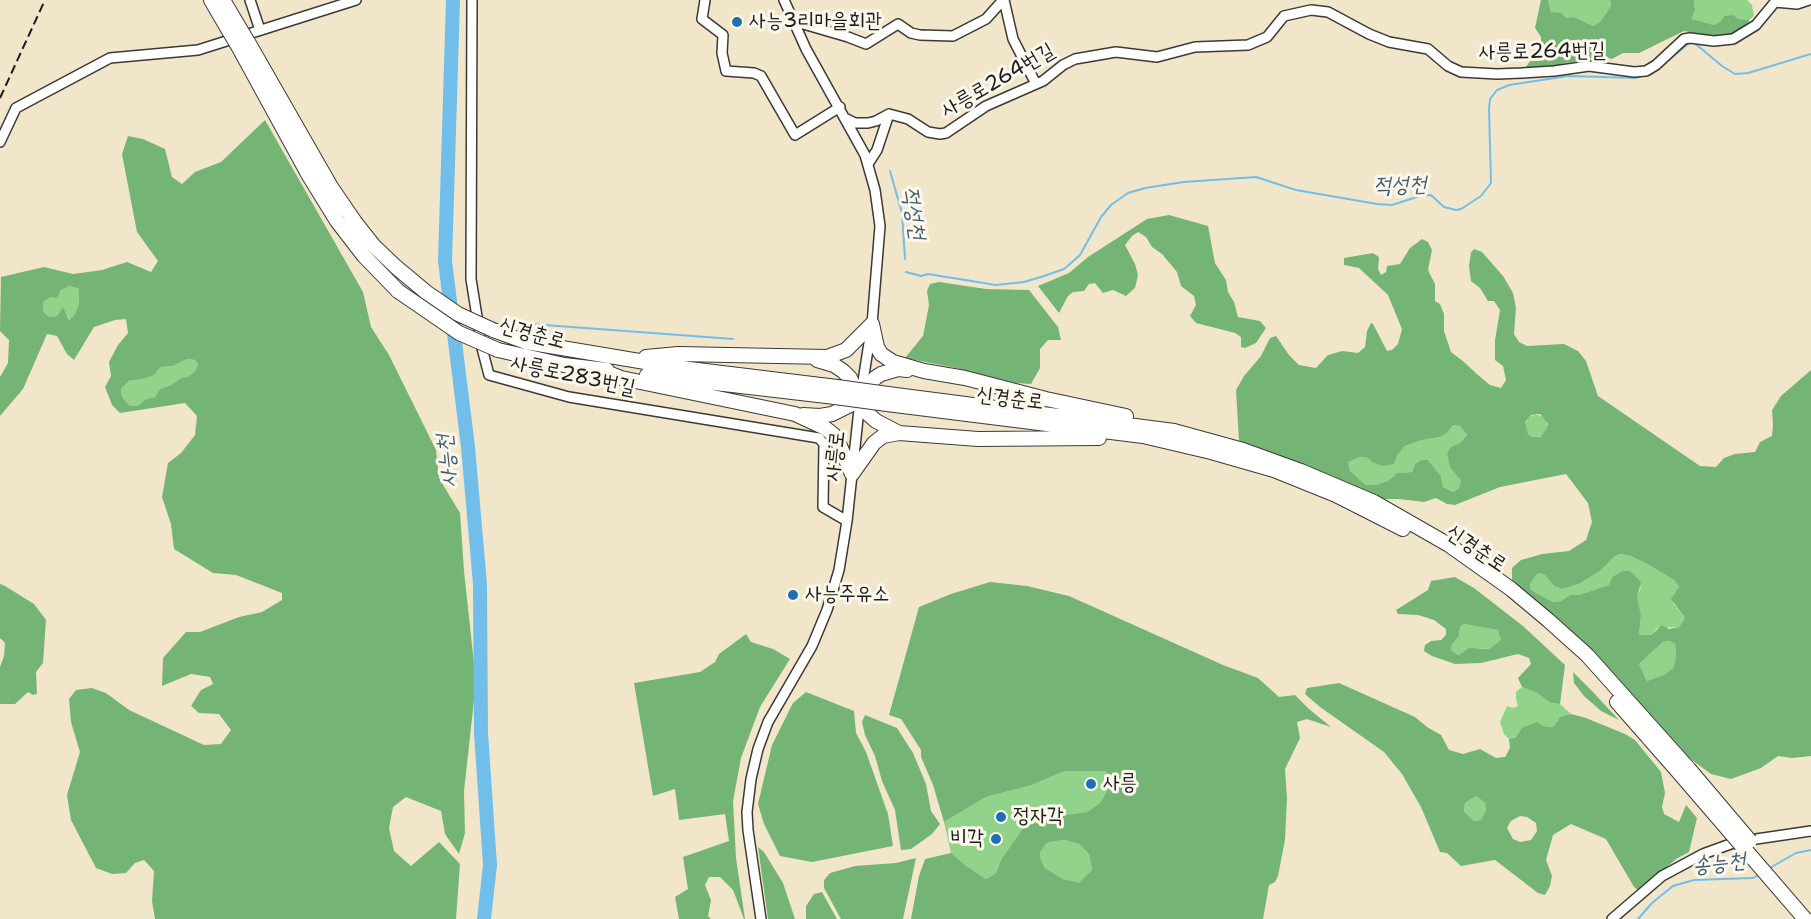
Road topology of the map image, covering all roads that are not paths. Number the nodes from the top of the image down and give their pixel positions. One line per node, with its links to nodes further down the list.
1 (211, 0): 11 (highway, 신경춘로)
2 (223, 0): 11 (highway, 신경춘로)
3 (250, 0): 12 (street)
4 (356, 0): 12 (street)
5 (472, 0): 33 (street, 사릉로283번길)
6 (705, 0): 15 (street)
7 (784, 0): 10 (street, 사릉로)
8 (1004, 0): 10 (street); 14 (street)
9 (1809, 0): 14 (street, 사릉로264번길)
10 (793, 21): 15 (street, 사릉로)
11 (234, 29): 13 (highway, 신경춘로, bridge)
12 (260, 30): 18 (street)
13 (243, 44): 22 (highway, 신경춘로, bridge); 23 (highway, 신경춘로, bridge)
14 (1036, 84): 16 (street, 사릉로264번길)
15 (840, 107): 17 (street, 사릉로)
16 (889, 114): 17 (street); 19 (street)
17 (847, 119): 19 (street, 사릉로)
18 (0, 142)
19 (868, 164): 20 (street, 사릉로)
20 (872, 324): 21 (highway); 24 (highway); 26 (street, 사릉로)
21 (806, 357): 22 (highway); 26 (highway)
22 (626, 358): 25 (highway, 신경춘로)
23 (598, 369): 25 (highway, 신경춘로); 28 (highway)
24 (924, 371): 26 (highway); 29 (highway)
25 (836, 392): 27 (highway, 신경춘로, bridge)
26 (860, 399): 28 (highway); 30 (highway); 32 (street, 사릉로)
27 (888, 399): 29 (highway, 신경춘로); 31 (highway, 신경춘로)
28 (795, 414): 32 (highway)
29 (1174, 430): 34 (highway, 신경춘로)
30 (899, 433): 31 (highway); 32 (highway)
31 (1143, 436): 34 (highway, 신경춘로)
32 (852, 474): 33 (street, 사릉로)
33 (847, 521): 37 (street, 사릉로)
34 (1685, 772): 36 (highway, 신경춘로, bridge); 39 (highway, 신경춘로, bridge)
35 (1811, 831): 38 (street)
36 (1811, 914)
37 (760, 919)
38 (1612, 919)
39 (1805, 919)

